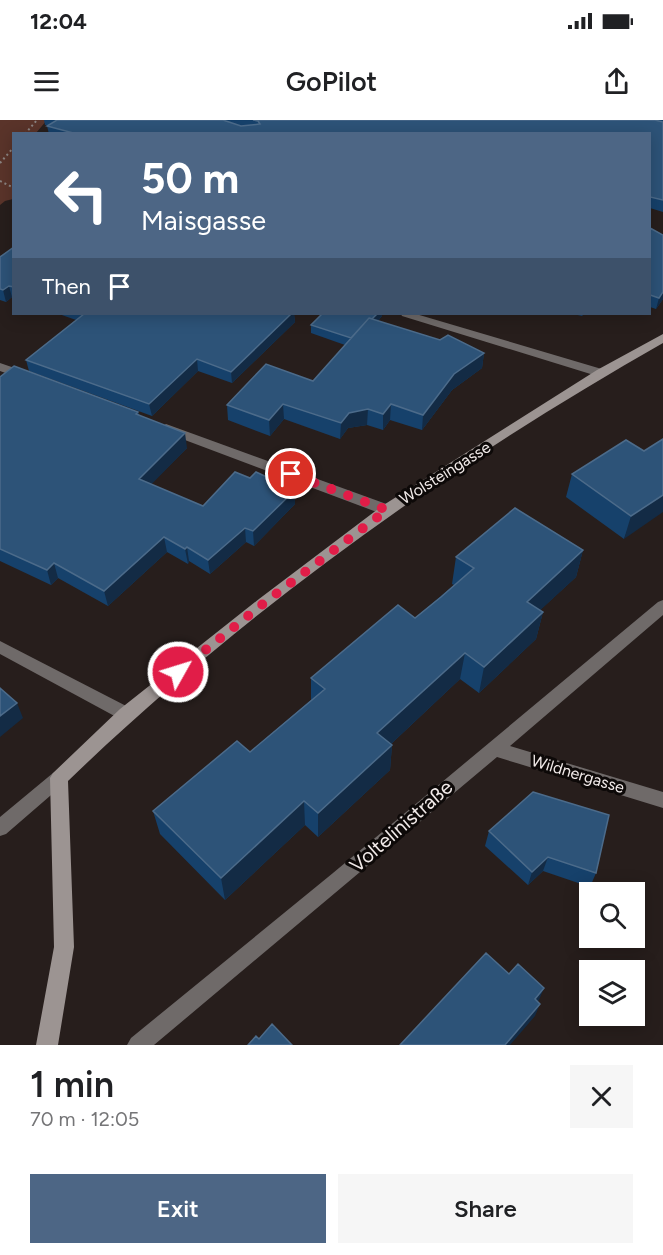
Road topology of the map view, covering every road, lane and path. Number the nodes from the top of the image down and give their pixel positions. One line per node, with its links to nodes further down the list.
1 (37, 120): 2 (path)
2 (28, 132)
3 (12, 149): 4 (path)
4 (0, 163)
5 (409, 315): 8 (street)
6 (663, 338): 8 (street, Wolsteingasse)
7 (0, 367): 9 (street)
8 (601, 374): 11 (street, Wolsteingasse)
9 (33, 379)
10 (153, 423): 11 (street)
11 (387, 510): 14 (street, Wolsteingasse)
12 (663, 606): 15 (street, Voltelinistraße)
13 (0, 647): 14 (street)
14 (126, 714): 16 (street)
15 (493, 748): 17 (street, Wildnergasse); 20 (street, Voltelinistraße)
16 (59, 778): 18 (street); 19 (street)
17 (663, 800)
18 (0, 828)
19 (47, 1045)
20 (138, 1045)

